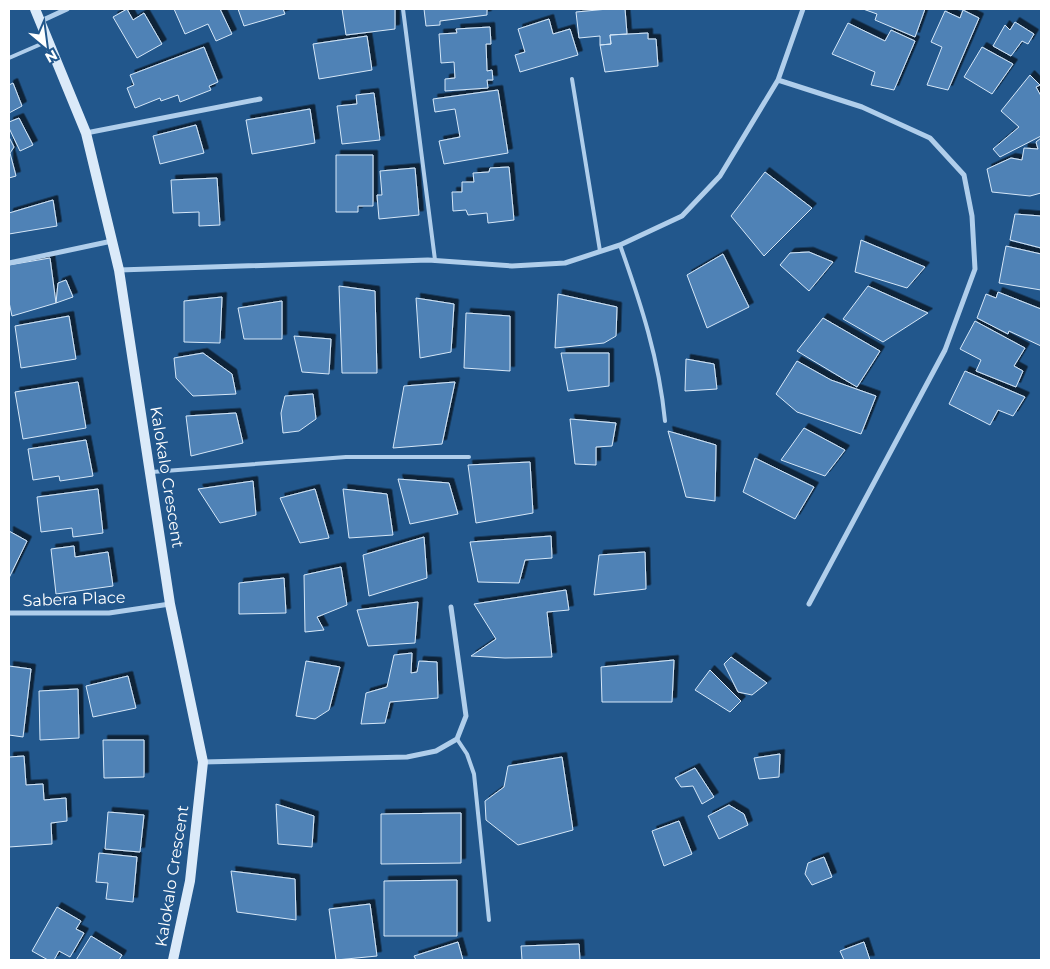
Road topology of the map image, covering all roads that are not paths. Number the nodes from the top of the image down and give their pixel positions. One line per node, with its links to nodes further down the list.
1 (35, 9): 5 (street, Kalokalo Crescent)
2 (67, 9): 5 (street)
3 (403, 9): 15 (lane)
4 (803, 9): 9 (street)
5 (41, 21): 6 (street, Kalokalo Crescent)
6 (48, 40): 7 (lane); 11 (street, Kalokalo Crescent)
7 (9, 58)
8 (572, 79): 14 (lane)
9 (778, 80): 13 (street); 22 (street)
10 (260, 99): 11 (street)
11 (86, 133): 12 (street, Kalokalo Crescent)
12 (112, 241): 16 (street); 17 (street, Kalokalo Crescent)
13 (620, 245): 14 (street); 18 (lane)
14 (600, 252): 15 (street)
15 (435, 260): 17 (street)
16 (9, 263)
17 (119, 270): 20 (street, Kalokalo Crescent)
18 (666, 421)
19 (469, 457): 20 (lane)
20 (151, 472): 21 (street, Kalokalo Crescent)
21 (170, 604): 24 (street, Sabera Place); 26 (street, Kalokalo Crescent)
22 (809, 604)
23 (451, 608): 25 (street)
24 (9, 614)
25 (457, 739): 26 (street); 27 (lane)
26 (203, 762): 28 (street, Kalokalo Crescent)
27 (489, 920)
28 (173, 960)

